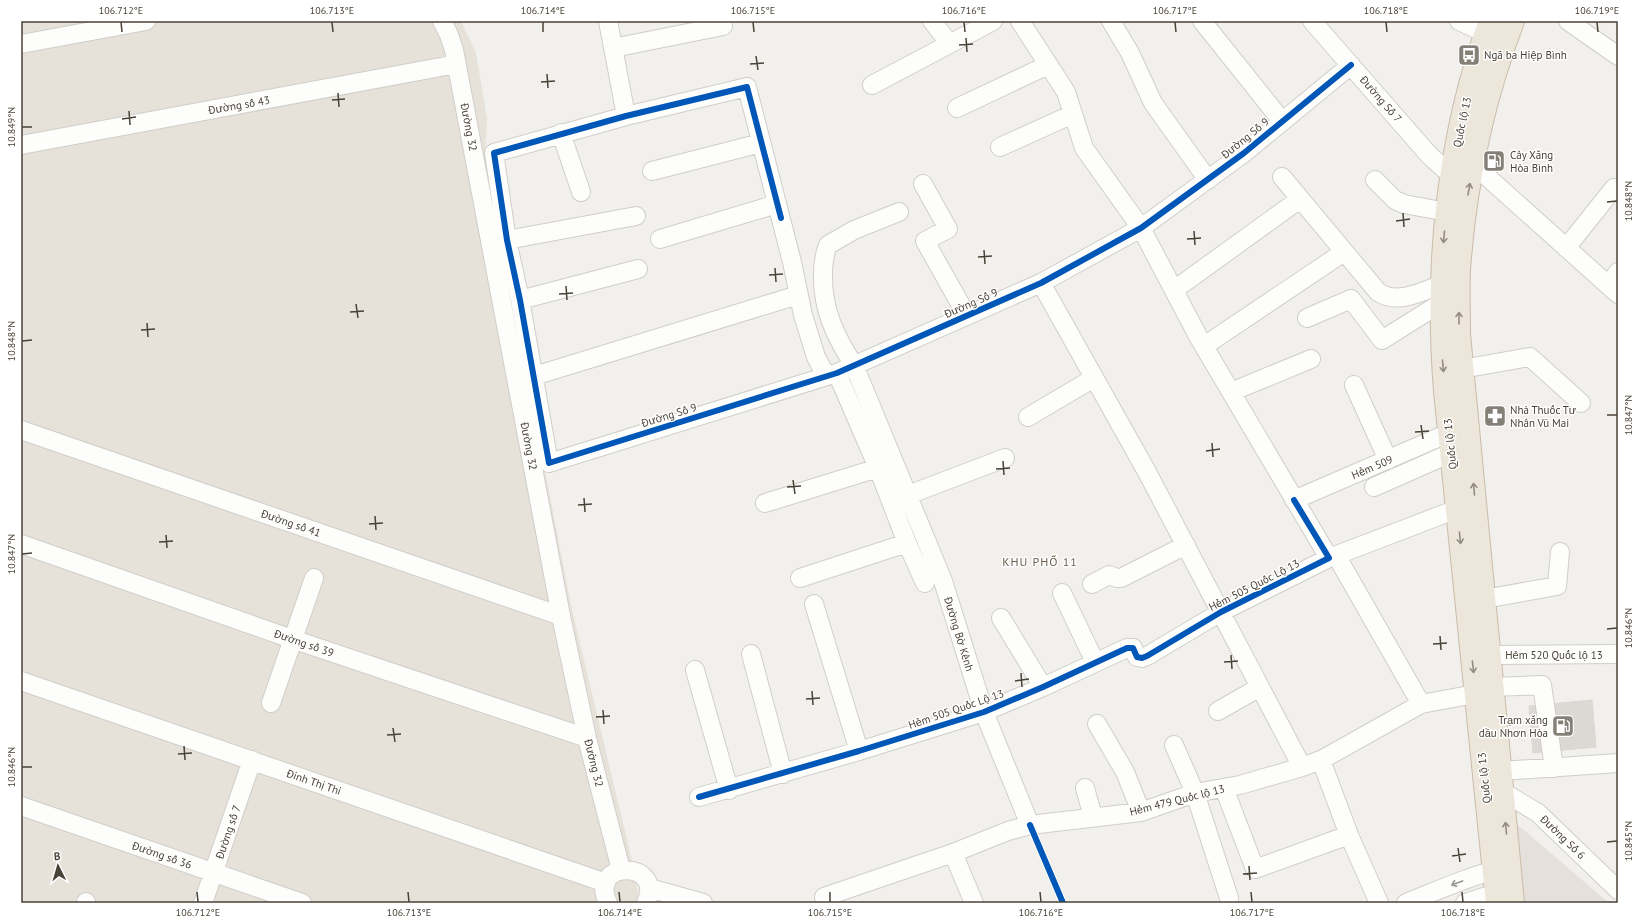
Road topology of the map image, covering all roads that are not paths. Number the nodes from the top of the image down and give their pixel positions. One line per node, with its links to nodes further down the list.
1 (146, 21): 16 (street)
2 (442, 21): 19 (street, Đường 32)
3 (608, 21): 17 (street)
4 (932, 21): 15 (street)
5 (993, 21): 15 (street)
6 (1020, 21): 20 (street)
7 (1111, 21): 35 (street)
8 (1202, 21): 26 (street)
9 (1312, 21): 21 (street, Đường Số 7)
10 (1459, 21): 14 (street)
11 (1512, 21): 31 (highway, Quốc lộ 13)
12 (1568, 21): 18 (street)
13 (723, 26): 17 (street)
14 (1488, 27): 33 (highway, Quốc lộ 13)
15 (949, 43): 22 (street)
16 (21, 44)
17 (613, 48): 25 (street)
18 (1618, 56)
19 (457, 64): 29 (street, Đường số 43); 93 (street, Đường 32)
20 (1048, 65): 23 (street); 24 (street)
21 (1351, 65): 26 (street, Đường Số 9); 33 (street, Đường Số 7)
22 (872, 85)
23 (958, 108)
24 (1073, 114): 30 (street); 45 (street)
25 (626, 116): 27 (street); 28 (street)
26 (1282, 121): 35 (street, Đường Số 9)
27 (561, 133): 39 (street); 47 (street)
28 (761, 143): 32 (street); 41 (street)
29 (21, 145)
30 (1000, 147)
31 (1474, 165): 48 (street); 62 (highway, Quốc lộ 13, one-way to 31)
32 (652, 171)
33 (1451, 175): 43 (highway, Quốc lộ 13)
34 (1282, 177): 40 (street)
35 (1208, 180): 45 (street, Đường Số 9)
36 (1375, 180): 43 (street)
37 (923, 184): 57 (street)
38 (1614, 188): 48 (street)
39 (581, 192)
40 (1300, 199): 49 (street); 53 (street)
41 (779, 211): 46 (street); 55 (street)
42 (899, 212): 61 (street, Đường Bờ Kênh)
43 (1447, 212): 54 (highway, Quốc lộ 13, one-way to 54)
44 (636, 216): 47 (street)
45 (1141, 228): 51 (street, Đường Số 9); 53 (street)
46 (660, 239)
47 (507, 240): 56 (street)
48 (1566, 248): 52 (street)
49 (1344, 252): 54 (street); 59 (street)
50 (638, 269): 56 (street)
51 (1041, 283): 57 (street, Đường Số 9); 65 (street)
52 (1615, 284)
53 (1174, 290): 59 (street)
54 (1441, 294): 58 (street); 71 (highway, Quốc lộ 13, one-way to 71)
55 (798, 295): 63 (street); 64 (street)
56 (520, 300): 64 (street)
57 (967, 316): 61 (street, Đường Số 9)
58 (1307, 318)
59 (1204, 346): 67 (street)
60 (1310, 359): 67 (street)
61 (854, 366): 63 (street, Đường Số 9); 76 (street, Đường Bờ Kênh)
62 (1462, 369): 68 (street); 90 (highway, Quốc lộ 13, one-way to 62)
63 (832, 374): 64 (street, Đường Số 9); 74 (street)
64 (534, 376)
65 (1094, 378): 69 (street); 82 (street)
66 (1354, 385): 73 (street)
67 (1231, 392): 77 (street)
68 (1580, 403)
69 (1028, 417)
70 (21, 430): 93 (street, Đường số 41)
71 (1450, 443): 73 (street, Hẻm 509); 75 (street); 79 (highway, Quốc lộ 13)
72 (1005, 458): 76 (street)
73 (1388, 460): 77 (street, Hẻm 509)
74 (878, 468): 78 (street); 80 (street)
75 (1374, 487)
76 (908, 495): 108 (street, Đường Bờ Kênh)
77 (1294, 500): 84 (street)
78 (765, 503)
79 (1457, 509): 84 (street, Hẻm 505 Quốc Lộ 13); 104 (highway, Quốc lộ 13, one-way to 104)
80 (906, 543): 86 (street); 87 (street)
81 (21, 544): 95 (street, Đường số 39)
82 (1186, 545): 88 (street); 92 (street)
83 (1560, 552): 90 (street)
84 (1333, 557): 92 (street, Hẻm 505 Quốc Lộ 13); 106 (street)
85 (314, 578): 95 (street)
86 (800, 578)
87 (925, 584)
88 (1092, 584)
89 (1062, 593): 99 (street)
90 (1484, 599): 98 (highway, Quốc lộ 13)
91 (814, 604): 112 (street)
92 (1221, 612): 99 (street, Hẻm 505 Quốc Lộ 13); 103 (street)
93 (561, 616): 110 (street, Đường 32)
94 (1002, 618): 102 (street)
95 (292, 639): 105 (street); 110 (street, Đường số 39)
96 (751, 654): 118 (street)
97 (1618, 654): 98 (street, Hẻm 520 Quốc lộ 13)
98 (1490, 655): 104 (highway, Quốc lộ 13)
99 (1095, 662): 102 (street, Hẻm 505 Quốc Lộ 13)
100 (695, 670): 122 (street)
101 (21, 681): 113 (street, Đinh Thị Thi)
102 (1042, 687): 108 (street, Hẻm 505 Quốc Lộ 13)
103 (1260, 687): 107 (street); 116 (street)
104 (1484, 690): 106 (street, Hẻm 479 Quốc lộ 13); 117 (street, Hẻm 479 Quốc lộ 13); 119 (highway, Quốc lộ 13); 131 (highway, Quốc lộ 13)
105 (271, 703)
106 (1421, 704): 114 (street, Hẻm 479 Quốc lộ 13)
107 (1218, 711)
108 (984, 712): 112 (street, Hẻm 505 Quốc Lộ 13); 128 (street, Đường Bờ Kênh)
109 (1097, 724): 126 (street)
110 (587, 738): 132 (street, Đường 32)
111 (1174, 744): 123 (street)
112 (859, 751): 118 (street, Hẻm 505 Quốc Lộ 13)
113 (252, 760): 133 (street, Đường số 7); 134 (street, Đinh Thị Thi)
114 (1321, 760): 116 (street, Hẻm 479 Quốc lộ 13); 129 (street)
115 (1618, 763): 117 (street)
116 (1302, 767): 121 (street, Hẻm 479 Quốc lộ 13)
117 (1554, 768): 119 (street)
118 (783, 774): 122 (street, Hẻm 505 Quốc Lộ 13)
119 (1502, 782): 131 (highway, Quốc lộ 13, one-way to 119); 135 (street, Đường Số 6)
120 (1085, 788): 127 (street)
121 (1224, 788): 123 (street, Hẻm 479 Quốc lộ 13); 129 (street)
122 (729, 790): 124 (street, Hẻm 505 Quốc Lộ 13)
123 (1195, 793): 126 (street, Hẻm 479 Quốc lộ 13); 139 (street)
124 (699, 797)
125 (21, 806): 133 (street, Đường số 36)
126 (1141, 812): 127 (street, Hẻm 479 Quốc lộ 13)
127 (1093, 817): 128 (street, Hẻm 479 Quốc lộ 13)
128 (1030, 825): 130 (street, Hẻm 479 Quốc lộ 13)
129 (1349, 835): 145 (street)
130 (953, 853): 137 (street, Hẻm 479 Quốc lộ 13); 144 (street)
131 (1502, 868): 138 (highway, Quốc lộ 13); 146 (street, one-way to 146)
132 (621, 870): 134 (street); 136 (street)
133 (214, 873): 140 (street, Đường số 7); 141 (street, Đường số 36)
134 (606, 883): 142 (street)
135 (1618, 890)
136 (647, 895): 143 (street)
137 (824, 897)
138 (1504, 897): 147 (street)
139 (1229, 898)
140 (204, 903)
141 (302, 903)
142 (608, 903)
143 (704, 903)
144 (974, 903)
145 (1379, 903)
146 (1406, 903)
147 (1465, 903)

